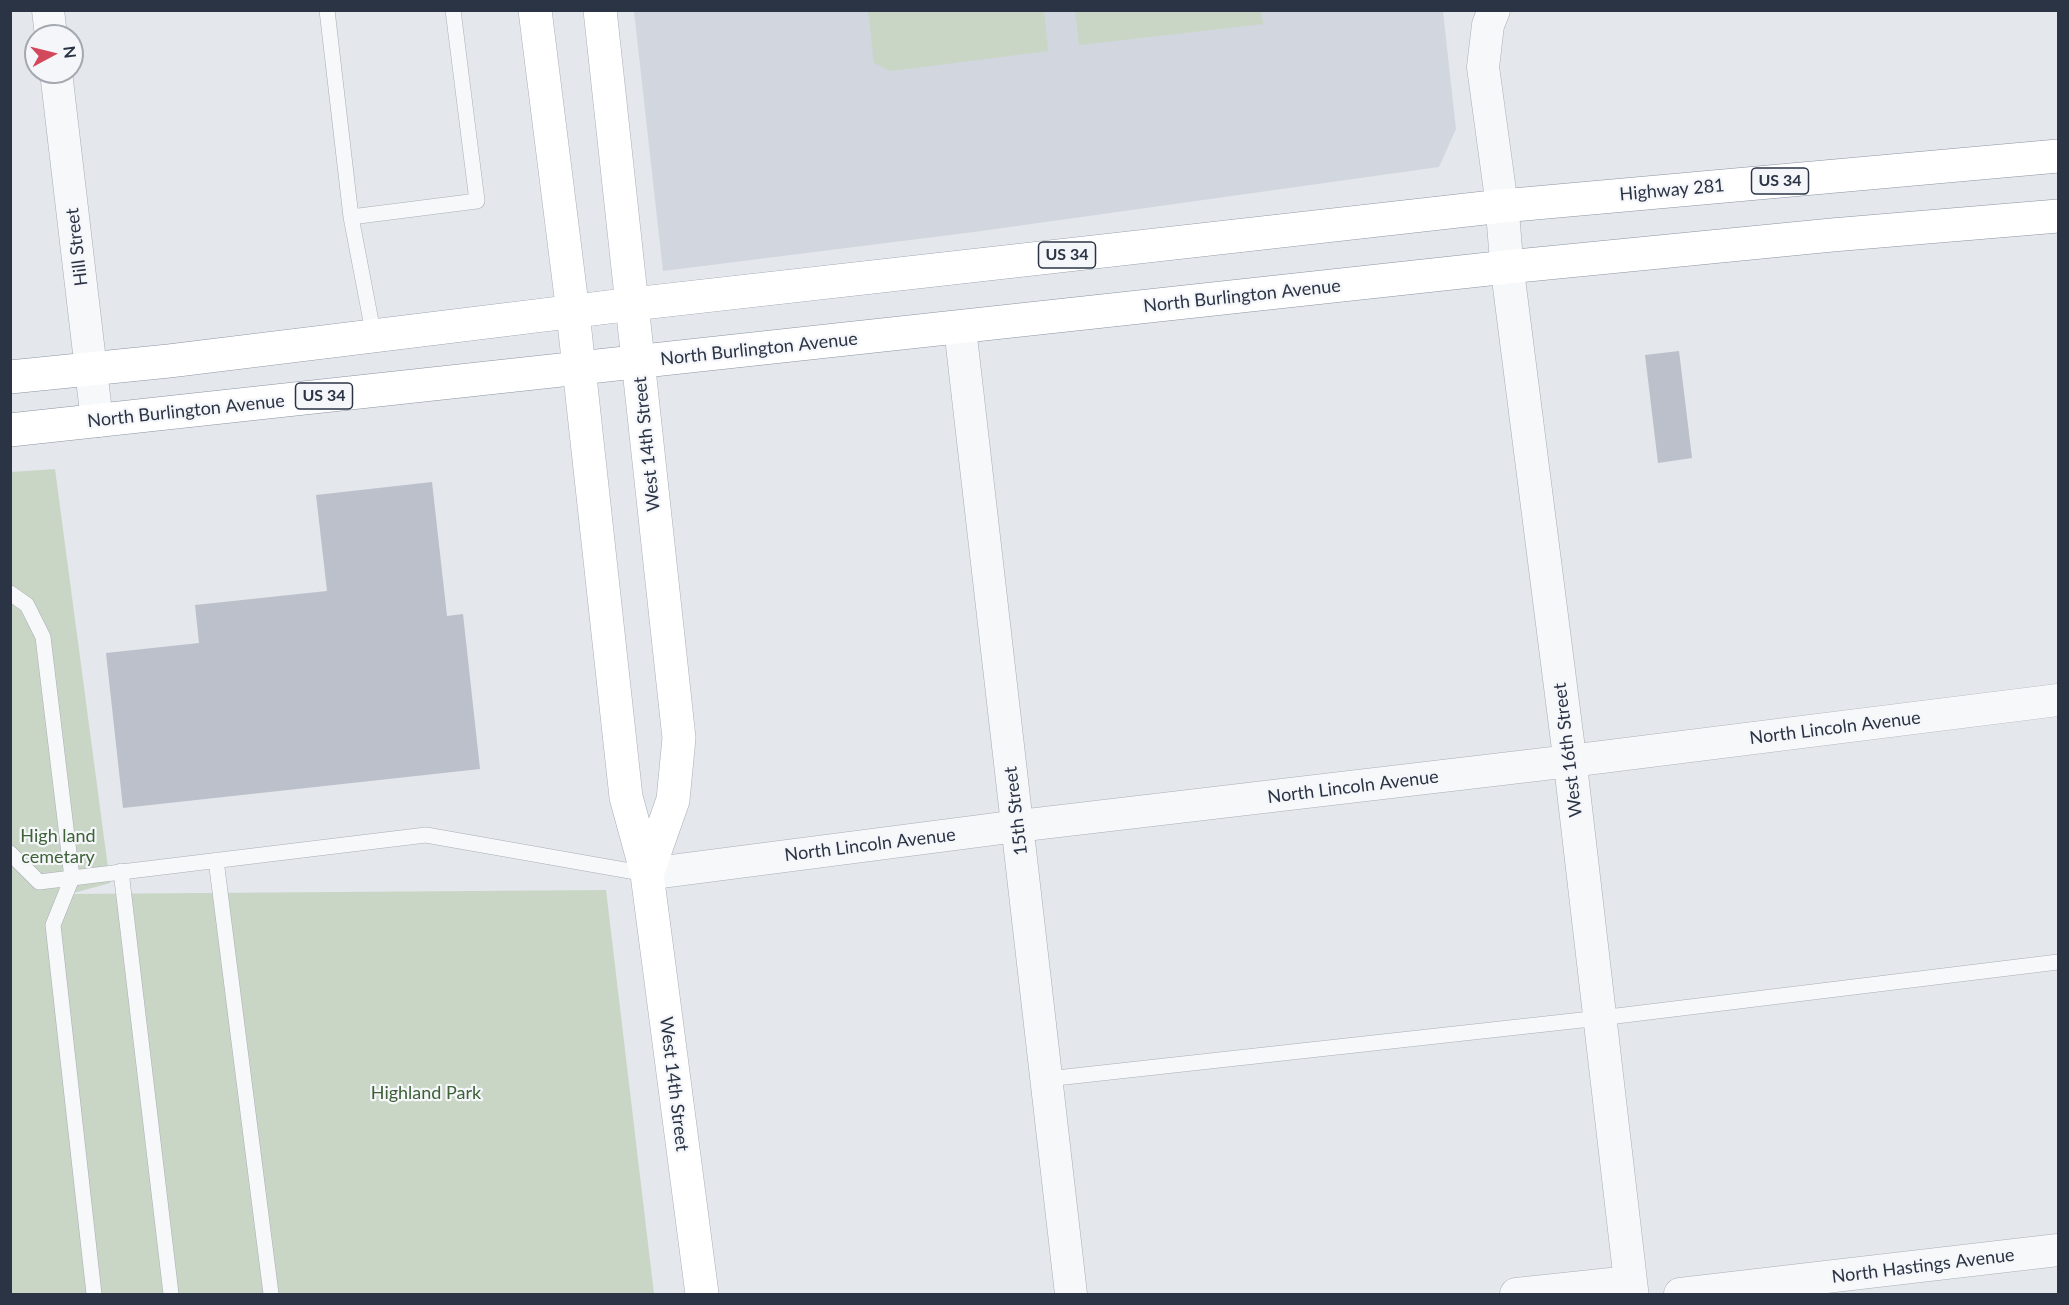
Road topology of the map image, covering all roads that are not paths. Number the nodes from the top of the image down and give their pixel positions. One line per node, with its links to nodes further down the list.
1 (327, 10): 10 (lane)
2 (453, 10): 10 (lane)
3 (535, 10): 13 (main road, West 14th Street)
4 (600, 10): 12 (main road, West 14th Street)
5 (1494, 10): 8 (street)
6 (57, 84): 17 (street, Hill Street)
7 (2058, 156): 8 (main road, Highway 281 / US 34)
8 (1502, 206): 11 (street, West 16th Street); 12 (main road, US 34)
9 (2058, 216): 11 (main road, US 34)
10 (351, 217): 15 (lane)
11 (1507, 267): 14 (main road, North Burlington Avenue / US 34); 24 (street, West 16th Street)
12 (633, 304): 13 (main road, US 34); 16 (main road, West 14th Street)
13 (573, 313): 15 (main road, US 34); 18 (main road, West 14th Street)
14 (960, 328): 16 (main road, North Burlington Avenue / US 34); 25 (street, 15th Street)
15 (374, 337): 17 (main road, US 34)
16 (638, 362): 18 (main road, North Burlington Avenue / US 34); 29 (main road, West 14th Street)
17 (92, 369): 19 (main road, US 34); 20 (street, Hill Street)
18 (578, 369): 20 (main road, North Burlington Avenue / US 34); 29 (main road, West 14th Street)
19 (10, 377)
20 (97, 421): 21 (main road, North Burlington Avenue / US 34)
21 (10, 430)
22 (10, 593): 30 (lane)
23 (2058, 700): 24 (street, North Lincoln Avenue)
24 (1570, 761): 25 (street, North Lincoln Avenue); 32 (street, West 16th Street)
25 (1018, 826): 29 (street, North Lincoln Avenue); 33 (street, 15th Street)
26 (10, 853): 30 (lane)
27 (216, 860): 28 (lane); 29 (lane); 38 (lane)
28 (121, 871): 30 (lane); 37 (lane)
29 (647, 874): 39 (main road, West 14th Street)
30 (72, 878): 36 (lane)
31 (2058, 962): 32 (lane)
32 (1600, 1018): 33 (lane); 35 (street, West 16th Street)
33 (1047, 1079): 40 (street, 15th Street)
34 (2058, 1250): 42 (street, North Hastings Avenue)
35 (1631, 1288): 41 (street)
36 (94, 1294)
37 (171, 1294)
38 (271, 1294)
39 (702, 1294)
40 (1071, 1294)
41 (1516, 1294)
42 (1680, 1294)

